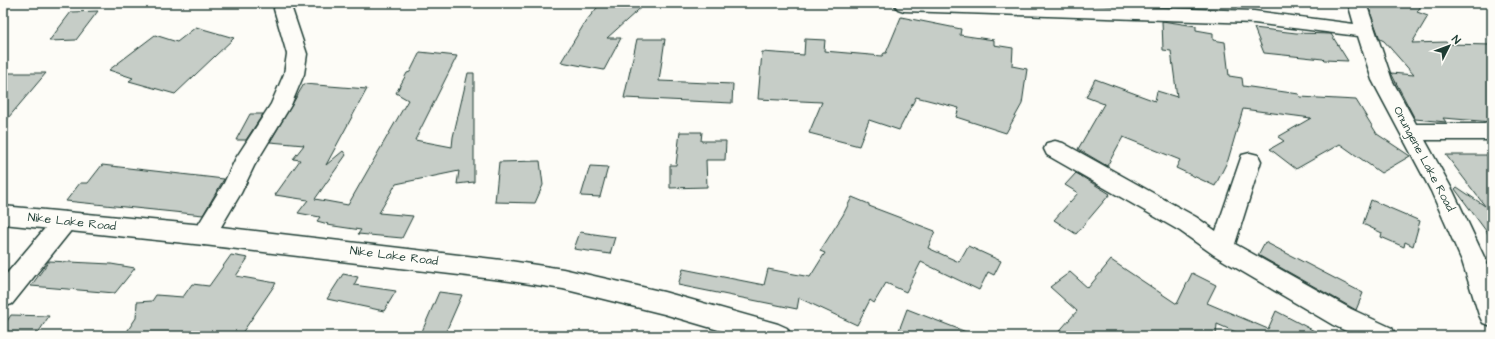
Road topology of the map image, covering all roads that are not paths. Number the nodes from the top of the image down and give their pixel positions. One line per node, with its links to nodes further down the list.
1 (284, 3): 11 (street)
2 (1356, 3): 4 (street, Onungene Lake Road)
3 (904, 5): 4 (street)
4 (1366, 31): 5 (street, Onungene Lake Road)
5 (1410, 132): 6 (street); 14 (street, Onungene Lake Road)
6 (1492, 132)
7 (1054, 149): 12 (street)
8 (1250, 161): 12 (street)
9 (3, 215): 10 (street, Nike Lake Road)
10 (64, 221): 11 (street, Nike Lake Road); 13 (street)
11 (204, 235): 15 (street, Nike Lake Road)
12 (1222, 248): 16 (street)
13 (3, 296)
14 (1492, 315)
15 (778, 336)
16 (1383, 336)

